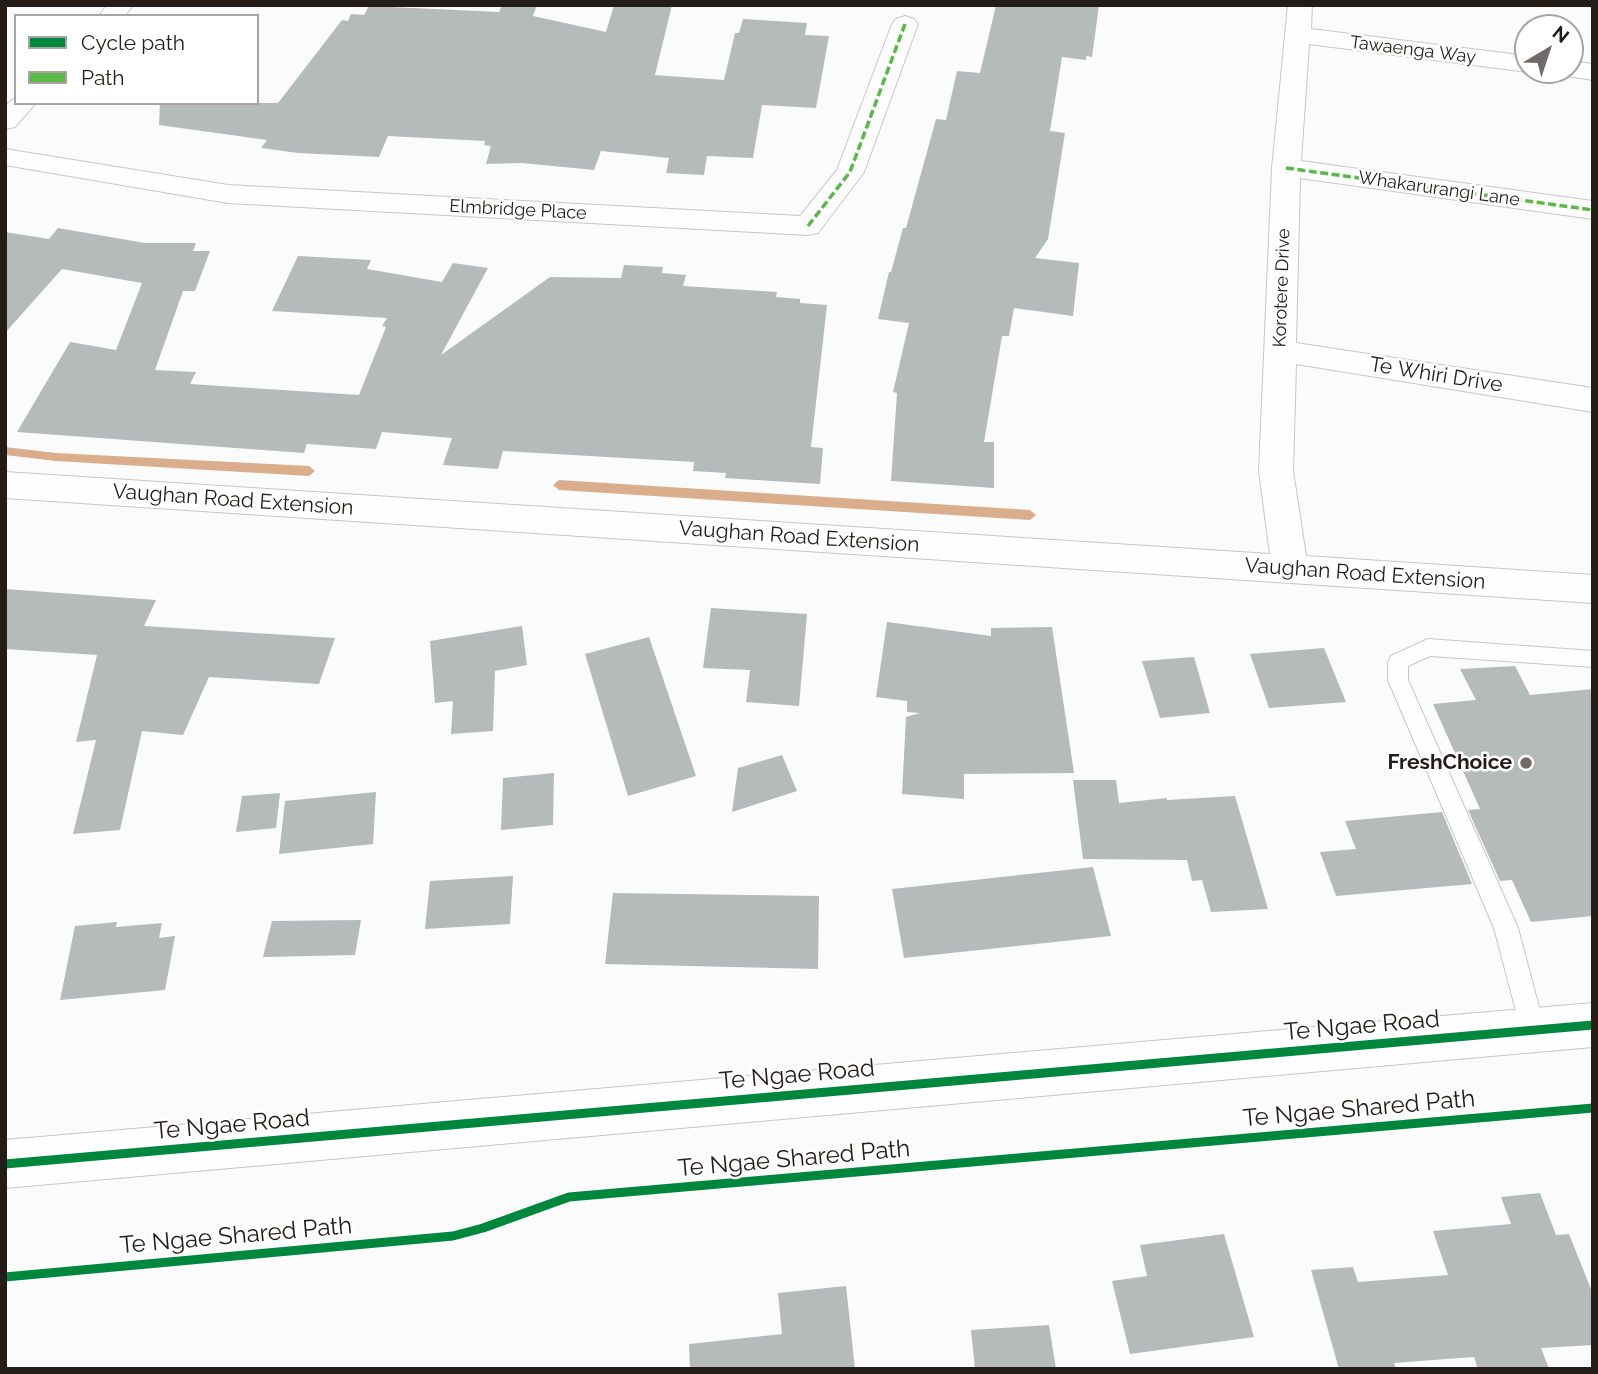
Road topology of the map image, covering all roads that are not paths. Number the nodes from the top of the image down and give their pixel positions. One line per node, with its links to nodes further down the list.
1 (1300, 5): 3 (main road, Korotere Drive)
2 (905, 24): 7 (main road, Elmbridge Place)
3 (1298, 35): 4 (main road, Tawaenga Way); 8 (main road, Korotere Drive)
4 (1514, 62)
5 (21, 105): 6 (main road)
6 (5, 121)
7 (5, 157)
8 (1286, 168): 9 (main road, Whakarurangi Lane); 10 (main road, Korotere Drive)
9 (1593, 209)
10 (1280, 351): 11 (main road, Te Whiri Drive); 13 (main road, Korotere Drive)
11 (1593, 400)
12 (5, 485): 13 (main road, Vaughan Road Extension)
13 (1290, 570): 14 (main road, Vaughan Road Extension)
14 (1593, 589)
15 (1593, 659): 17 (lane)
16 (1593, 1025): 17 (main road, Te Ngae Road)
17 (1532, 1030): 18 (main road, Te Ngae Road)
18 (5, 1164)

